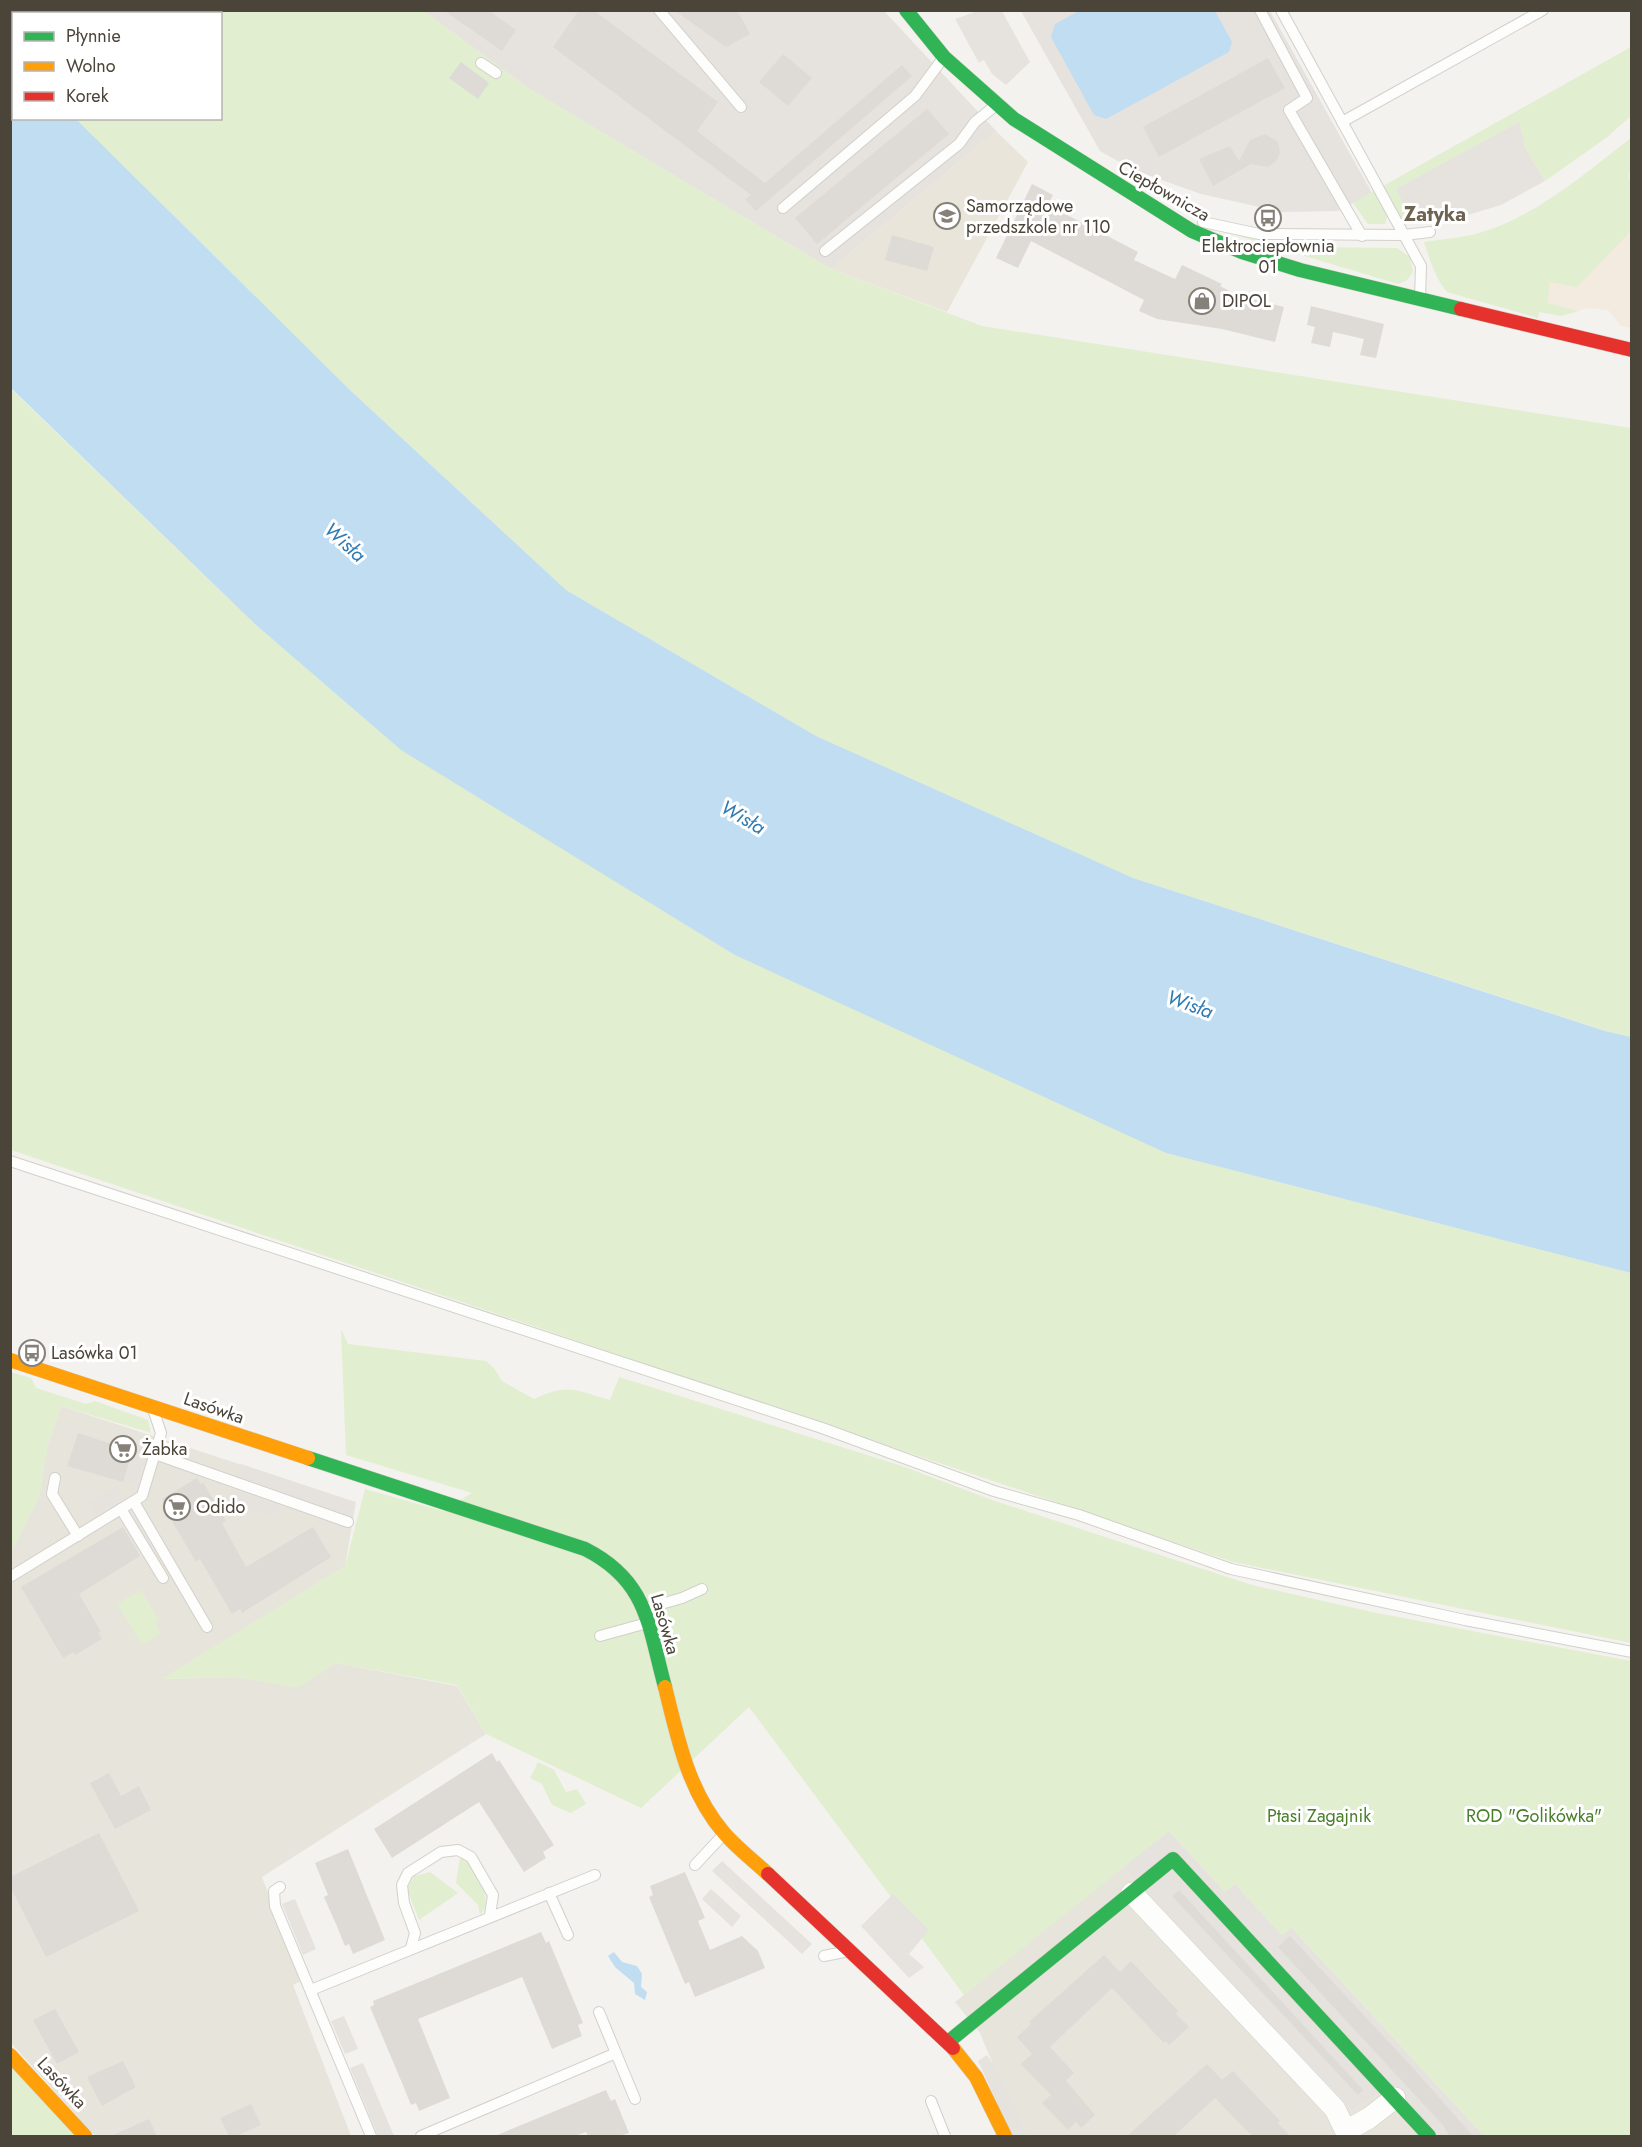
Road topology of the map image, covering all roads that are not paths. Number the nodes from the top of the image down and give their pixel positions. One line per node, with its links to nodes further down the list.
1 (659, 10): 10 (lane)
2 (906, 10): 6 (street, Ciepłownicza)
3 (1260, 10): 16 (lane)
4 (1543, 10): 11 (lane)
5 (1282, 11): 11 (lane)
6 (944, 57): 9 (street, Ciepłownicza); 12 (lane)
7 (481, 63): 8 (lane)
8 (496, 73)
9 (995, 105): 13 (street, Ciepłownicza); 17 (lane)
10 (741, 107)
11 (1342, 122): 15 (lane)
12 (783, 208)
13 (1192, 231): 16 (lane); 18 (street, Ciepłownicza)
14 (1430, 232): 15 (lane)
15 (1404, 235): 16 (lane); 18 (lane)
16 (1362, 236)
17 (825, 251)
18 (1420, 301): 19 (street, Ciepłownicza)
19 (1632, 350)
20 (10, 1161): 35 (lane)
21 (10, 1360): 22 (street, Lasówka)
22 (153, 1406): 23 (lane, Lasówka); 32 (street, Lasówka)
23 (155, 1454): 25 (lane, Lasówka); 27 (lane)
24 (56, 1478): 28 (lane)
25 (134, 1502): 26 (lane); 33 (lane)
26 (121, 1509): 28 (lane); 30 (lane)
27 (348, 1521)
28 (78, 1536): 29 (lane)
29 (10, 1577)
30 (163, 1578)
31 (702, 1589): 32 (lane)
32 (646, 1616): 34 (lane); 36 (street, Lasówka)
33 (207, 1627)
34 (600, 1636)
35 (1632, 1652)
36 (724, 1834): 37 (lane); 45 (street, Lasówka)
37 (695, 1865)
38 (595, 1875): 40 (lane)
39 (280, 1887): 47 (lane)
40 (549, 1893): 42 (lane); 43 (lane)
41 (1132, 1893): 49 (street); 52 (street); 55 (street)
42 (490, 1916): 44 (lane); 44 (lane)
43 (568, 1935)
44 (411, 1948): 47 (lane)
45 (850, 1952): 46 (lane); 49 (street, Lasówka)
46 (824, 1956)
47 (311, 1990): 57 (lane)
48 (598, 2012): 50 (lane)
49 (948, 2042): 60 (street, Lasówka)
50 (616, 2053): 53 (lane); 58 (lane)
51 (10, 2055): 56 (street, Lasówka)
52 (1395, 2098): 55 (street); 61 (street)
53 (635, 2099)
54 (931, 2101): 59 (lane)
55 (1347, 2134)
56 (85, 2136)
57 (371, 2136)
58 (421, 2136)
59 (945, 2136)
60 (1005, 2136)
61 (1429, 2136)

